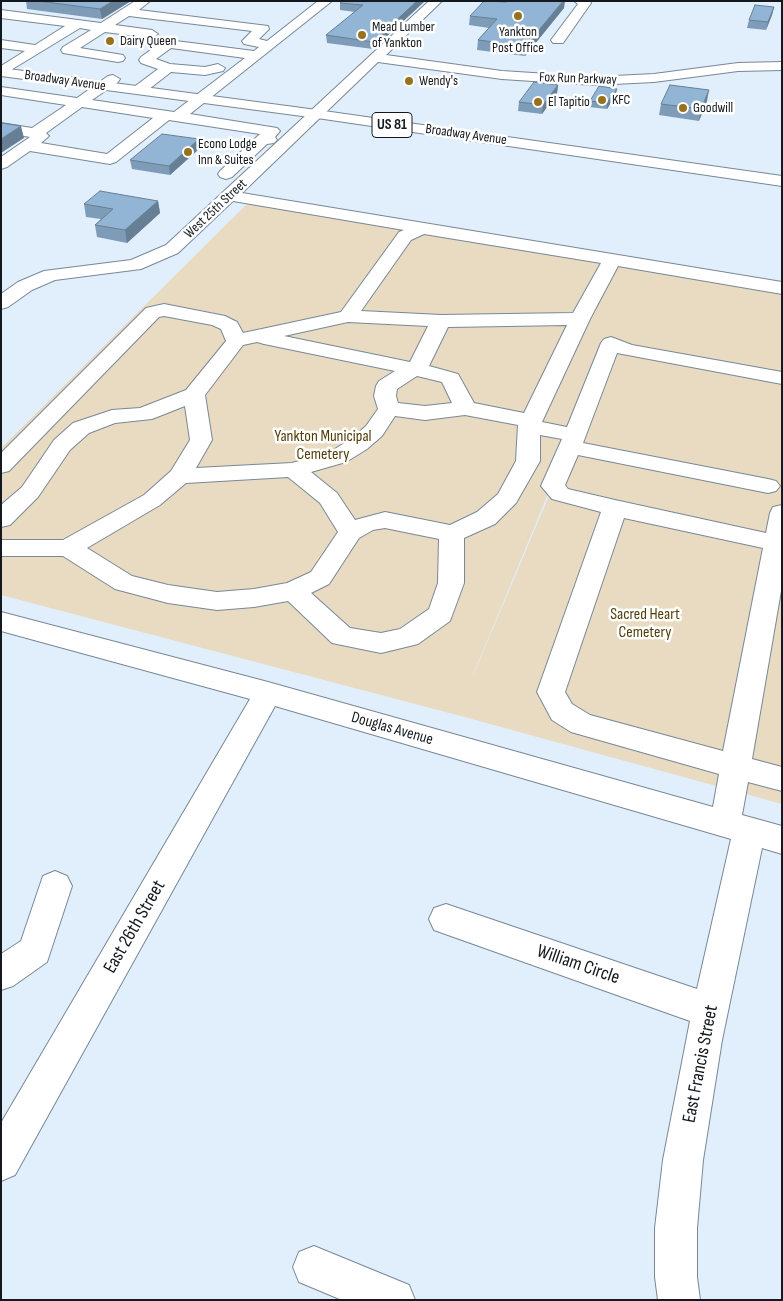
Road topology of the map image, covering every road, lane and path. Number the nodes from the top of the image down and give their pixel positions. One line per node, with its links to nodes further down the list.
1 (19, 1): 6 (main road)
2 (144, 1): 7 (main road)
3 (326, 1): 14 (main road)
4 (436, 1): 19 (main road, West 25th Street)
5 (580, 1): 12 (main road)
6 (1, 12): 9 (main road)
7 (127, 12): 8 (main road); 10 (main road)
8 (177, 18): 11 (main road); 14 (main road)
9 (79, 23): 10 (main road); 15 (main road)
10 (102, 27): 11 (main road); 18 (main road)
11 (152, 34): 18 (main road)
12 (558, 40)
13 (1, 44): 15 (main road)
14 (270, 45): 17 (main road)
15 (38, 49): 21 (main road)
16 (239, 53): 17 (main road); 22 (main road); 23 (main road)
17 (256, 55): 24 (main road)
18 (118, 58): 25 (main road)
19 (375, 58): 20 (main road, Fox Run Parkway); 31 (main road, West 25th Street)
20 (782, 66)
21 (4, 68): 25 (main road, Broadway Avenue / US 81)
22 (168, 68): 23 (main road); 27 (main road)
23 (218, 68): 24 (main road)
24 (235, 71): 29 (main road)
25 (85, 79): 26 (main road, Broadway Avenue / US 81)
26 (108, 82): 27 (main road, Broadway Avenue / US 81); 30 (main road)
27 (143, 87): 29 (main road, Broadway Avenue / US 81)
28 (1, 91): 30 (main road)
29 (204, 95): 31 (main road, Broadway Avenue / US 81); 32 (main road)
30 (78, 103): 32 (main road); 34 (main road)
31 (320, 111): 36 (main road, West 25th Street); 38 (main road, Broadway Avenue / US 81); 40 (main road, Broadway Avenue / US 81)
32 (172, 116): 34 (main road); 35 (main road)
33 (1, 128): 34 (main road)
34 (31, 139): 37 (main road)
35 (264, 139): 36 (main road); 39 (main road)
36 (287, 142): 41 (main road, West 25th Street)
37 (1, 164)
38 (782, 170)
39 (226, 174)
40 (782, 181)
41 (231, 196): 42 (main road); 45 (main road, West 25th Street)
42 (413, 232): 43 (main road); 46 (main road)
43 (613, 259): 44 (main road); 47 (main road)
44 (782, 288)
45 (1, 303)
46 (348, 316): 48 (main road); 49 (main road)
47 (580, 319): 48 (main road); 55 (main road)
48 (441, 322): 50 (main road)
49 (245, 339): 50 (main road); 52 (main road); 57 (main road)
50 (412, 369): 53 (main road); 54 (main road)
51 (782, 378): 56 (main road)
52 (194, 395): 59 (main road); 63 (main road)
53 (465, 408): 54 (main road); 55 (main road)
54 (389, 409): 58 (main road)
55 (530, 423): 56 (main road); 65 (main road)
56 (573, 441): 60 (main road); 61 (main road)
57 (1, 466)
58 (293, 470): 59 (main road); 64 (main road)
59 (180, 476): 68 (main road)
60 (777, 489)
61 (615, 508): 66 (main road); 72 (main road)
62 (782, 513): 66 (main road, East Francis Street)
63 (1, 519)
64 (350, 532): 65 (main road); 69 (main road)
65 (452, 534): 69 (main road)
66 (776, 543): 72 (main road, East Francis Street)
67 (1, 548): 68 (main road)
68 (68, 548): 69 (main road)
69 (293, 591)
70 (1, 621): 71 (main road, Douglas Avenue)
71 (268, 693): 74 (main road, Douglas Avenue); 79 (main road, East 26th Street)
72 (735, 766): 73 (main road); 74 (main road, East Francis Street)
73 (782, 779)
74 (752, 832): 78 (main road, East Francis Street)
75 (55, 886): 77 (main road)
76 (446, 919): 78 (main road, William Circle)
77 (1, 974)
78 (710, 1011): 82 (main road, East Francis Street)
79 (5, 1148)
80 (314, 1267): 81 (main road)
81 (394, 1300)
82 (679, 1300)

